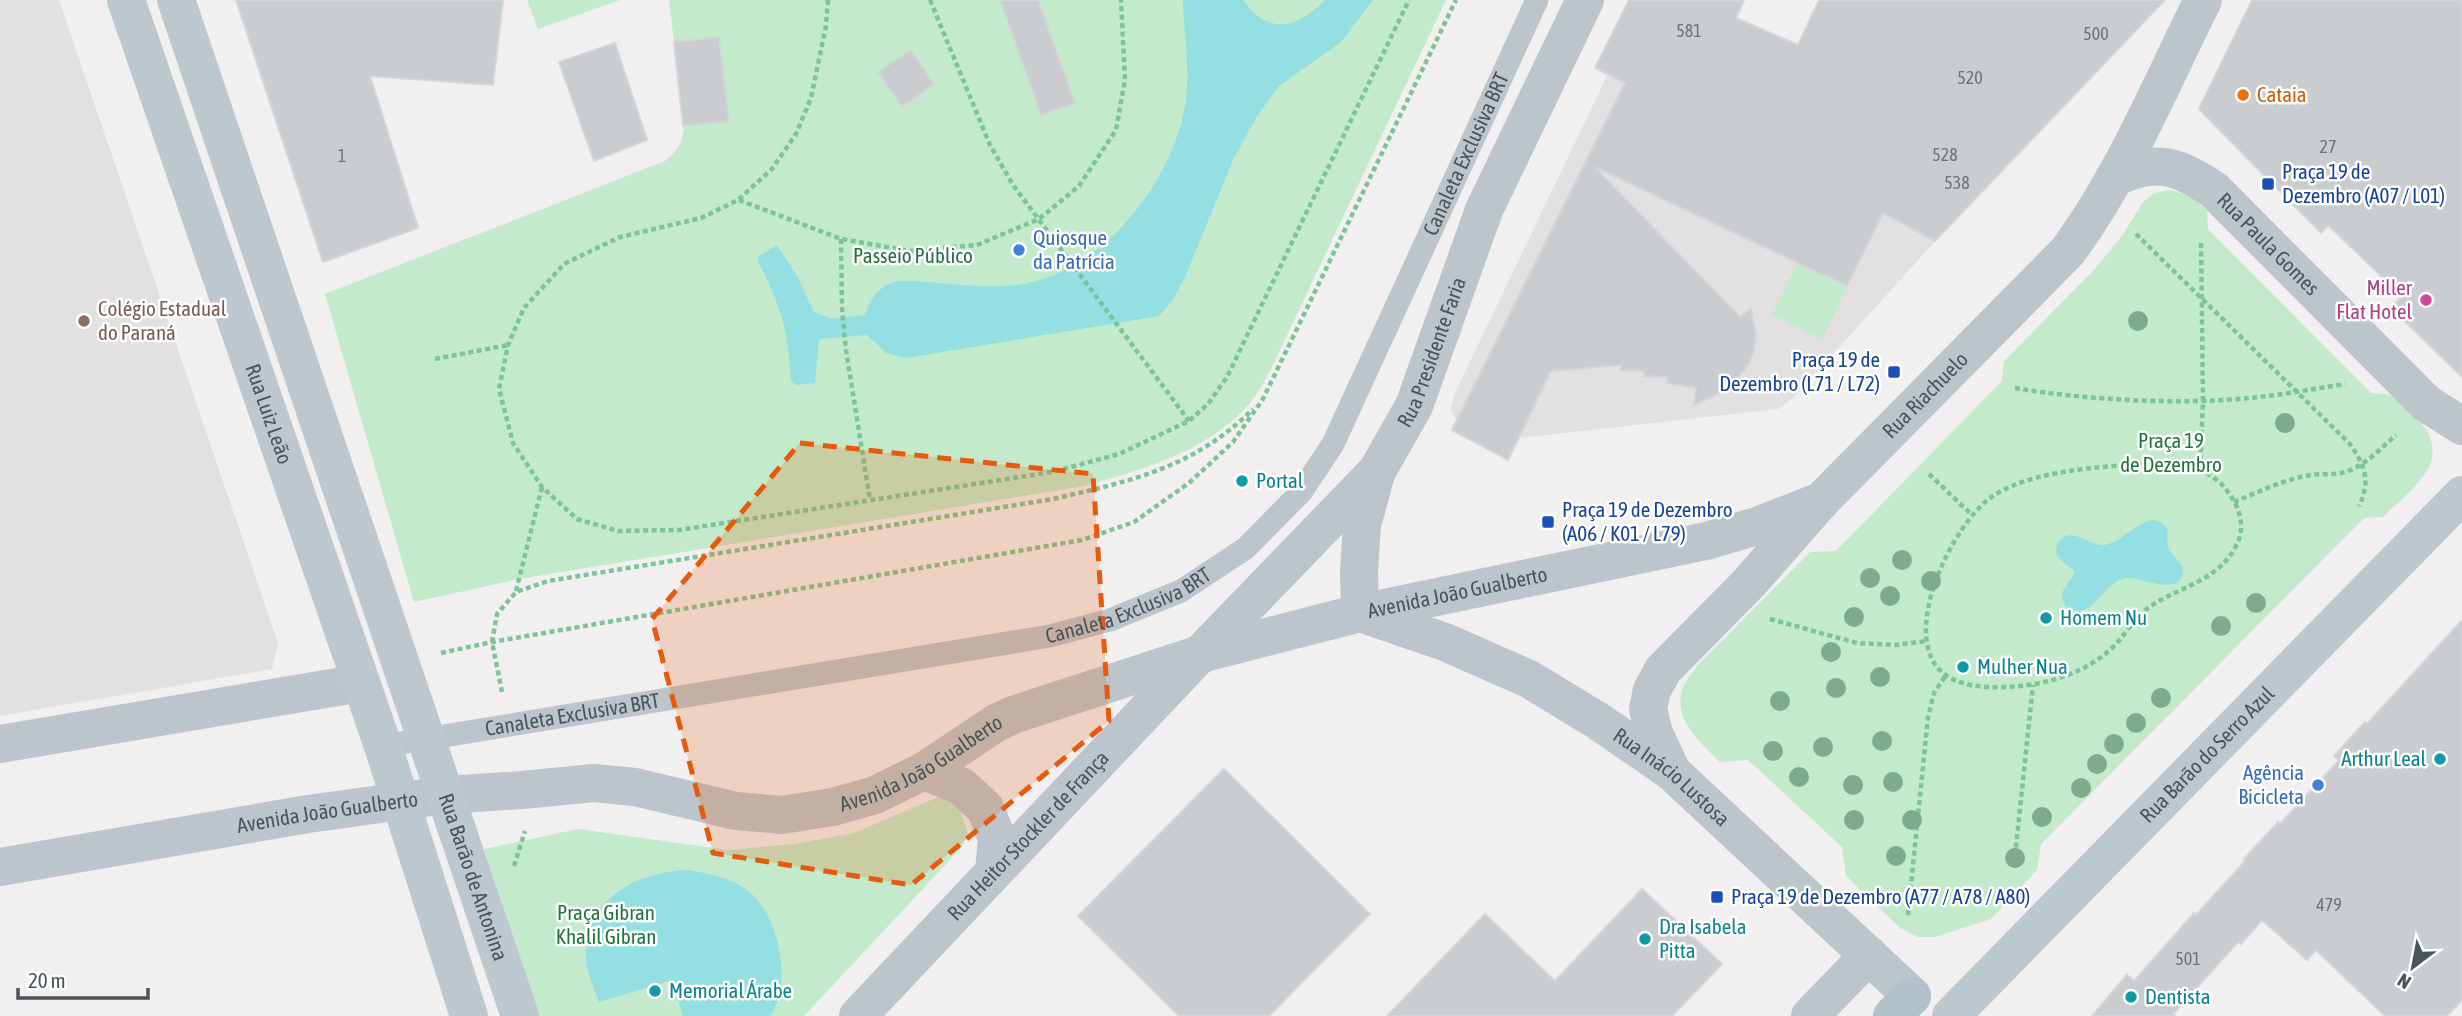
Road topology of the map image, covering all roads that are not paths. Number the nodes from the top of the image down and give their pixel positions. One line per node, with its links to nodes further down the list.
1 (126, 0): 13 (main road, Rua Luiz Leão)
2 (176, 0): 14 (main road)
3 (1537, 0): 14 (lane, Canaleta Exclusiva BRT)
4 (1585, 0): 8 (street, Rua Presidente Faria)
5 (2203, 0): 6 (street, Rua Riachuelo)
6 (2114, 178): 7 (street, Rua Paula Gomes); 10 (street, Rua Riachuelo)
7 (2462, 426)
8 (1377, 471): 11 (street); 12 (street, Rua Presidente Faria)
9 (2462, 495): 29 (main road, Rua Barão do Serro Azul)
10 (1821, 501): 11 (street, Avenida João Gualberto); 18 (street, Rua Riachuelo)
11 (1360, 613): 12 (street, Avenida João Gualberto); 18 (street, Rua Inácio Lustosa)
12 (1200, 654): 17 (street, Avenida João Gualberto); 22 (street, Rua Heitor Stockler de França)
13 (361, 683): 15 (street); 16 (main road, Rua Luiz Leão)
14 (427, 739): 16 (lane, Canaleta Exclusiva BRT); 19 (main road, Rua Barão de Antonina)
15 (0, 744)
16 (383, 746): 20 (main road, Rua Barão de Antonina)
17 (924, 771): 19 (street, Avenida João Gualberto); 22 (street)
18 (1672, 772): 23 (street, Rua Inácio Lustosa)
19 (446, 795): 20 (street, Avenida João Gualberto); 26 (main road, Rua Barão de Antonina)
20 (401, 801): 21 (street, Avenida João Gualberto); 25 (main road, Rua Barão de Antonina)
21 (0, 867)
22 (994, 872): 27 (street, Rua Heitor Stockler de França)
23 (1869, 956): 24 (street, Rua Inácio Lustosa); 28 (street)
24 (1912, 1009)
25 (469, 1016)
26 (520, 1016)
27 (858, 1016)
28 (1810, 1016)
29 (1951, 1016)

